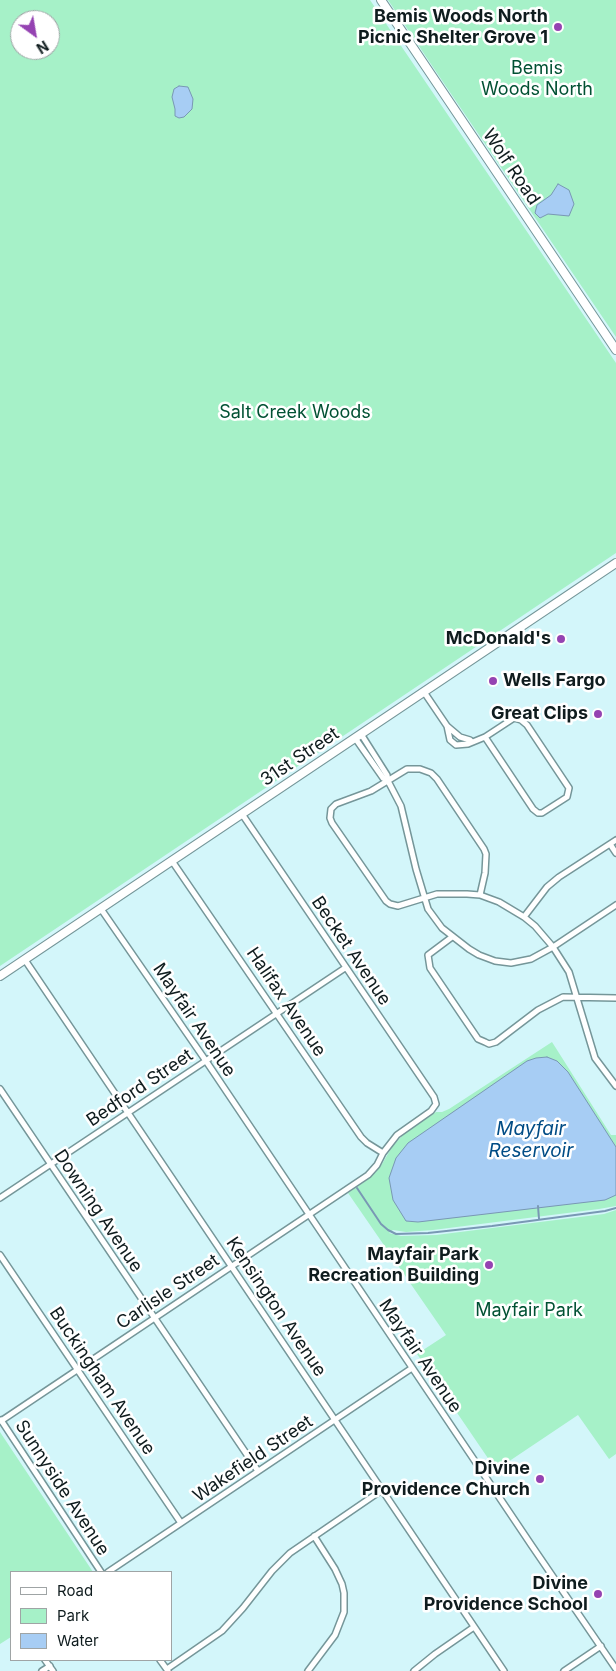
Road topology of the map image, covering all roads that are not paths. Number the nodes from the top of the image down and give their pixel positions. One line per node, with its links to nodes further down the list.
1 (381, 0): 2 (main road, Wolf Road)
2 (616, 350)
3 (616, 562): 4 (main road, 31st Street)
4 (424, 692): 5 (street); 6 (main road, 31st Street)
5 (447, 726): 8 (street); 8 (street)
6 (358, 736): 9 (street); 10 (main road, 31st Street)
7 (485, 737): 7 (street); 8 (street)
8 (472, 742)
9 (388, 781): 15 (street); 16 (street); 16 (street)
10 (242, 814): 14 (main road, 31st Street); 23 (street, Becket Avenue)
11 (616, 840): 12 (street)
12 (610, 844): 13 (street); 19 (street)
13 (616, 853)
14 (172, 861): 18 (main road, 31st Street); 27 (street, Halifax Avenue)
15 (480, 895): 16 (street); 19 (street)
16 (424, 897): 20 (street)
17 (616, 905): 21 (street)
18 (101, 909): 22 (main road, 31st Street); 28 (street, Mayfair Avenue)
19 (524, 917): 21 (street)
20 (452, 937): 21 (street); 25 (street)
21 (553, 947): 25 (street)
22 (25, 960): 24 (main road, 31st Street); 32 (street, Kensington Avenue)
23 (345, 968): 27 (street, Bedford Street); 31 (street, Becket Avenue)
24 (0, 976)
25 (577, 996): 26 (street); 29 (street)
26 (616, 998)
27 (277, 1013): 28 (street, Bedford Street); 33 (street, Halifax Avenue)
28 (206, 1061): 32 (street, Bedford Street); 36 (street, Mayfair Avenue)
29 (616, 1086)
30 (0, 1089): 34 (street, Downing Avenue)
31 (436, 1104): 33 (street, Carlisle Street)
32 (128, 1113): 34 (street, Bedford Street); 38 (street, Kensington Avenue)
33 (383, 1153): 36 (street, Carlisle Street)
34 (50, 1165): 35 (street, Bedford Street); 39 (street, Downing Avenue)
35 (0, 1198)
36 (309, 1214): 38 (street, Carlisle Street); 40 (street, Mayfair Avenue)
37 (0, 1254): 41 (street, Buckingham Avenue)
38 (232, 1266): 39 (street, Carlisle Street); 42 (street, Kensington Avenue)
39 (154, 1317): 41 (street, Carlisle Street); 44 (street, Downing Avenue)
40 (412, 1368): 42 (street, Wakefield Street); 51 (street, Mayfair Avenue)
41 (78, 1370): 43 (street, Carlisle Street); 46 (street, Buckingham Avenue)
42 (336, 1419): 44 (street, Wakefield Street); 45 (street, Kensington Avenue)
43 (1, 1420): 48 (street, Sunnyside Avenue)
44 (258, 1472): 46 (street, Wakefield Street)
45 (382, 1490): 47 (street); 50 (street, Kensington Avenue)
46 (181, 1523): 49 (street, Wakefield Street)
47 (314, 1536): 54 (street); 56 (street)
48 (100, 1571)
49 (109, 1571)
50 (474, 1627): 57 (street); 58 (street, Kensington Avenue)
51 (601, 1646): 53 (street, Mayfair Avenue); 59 (street)
52 (51, 1669): 55 (street)
53 (616, 1669)
54 (168, 1670)
55 (42, 1671)
56 (308, 1671)
57 (414, 1671)
58 (504, 1671)
59 (564, 1671)

